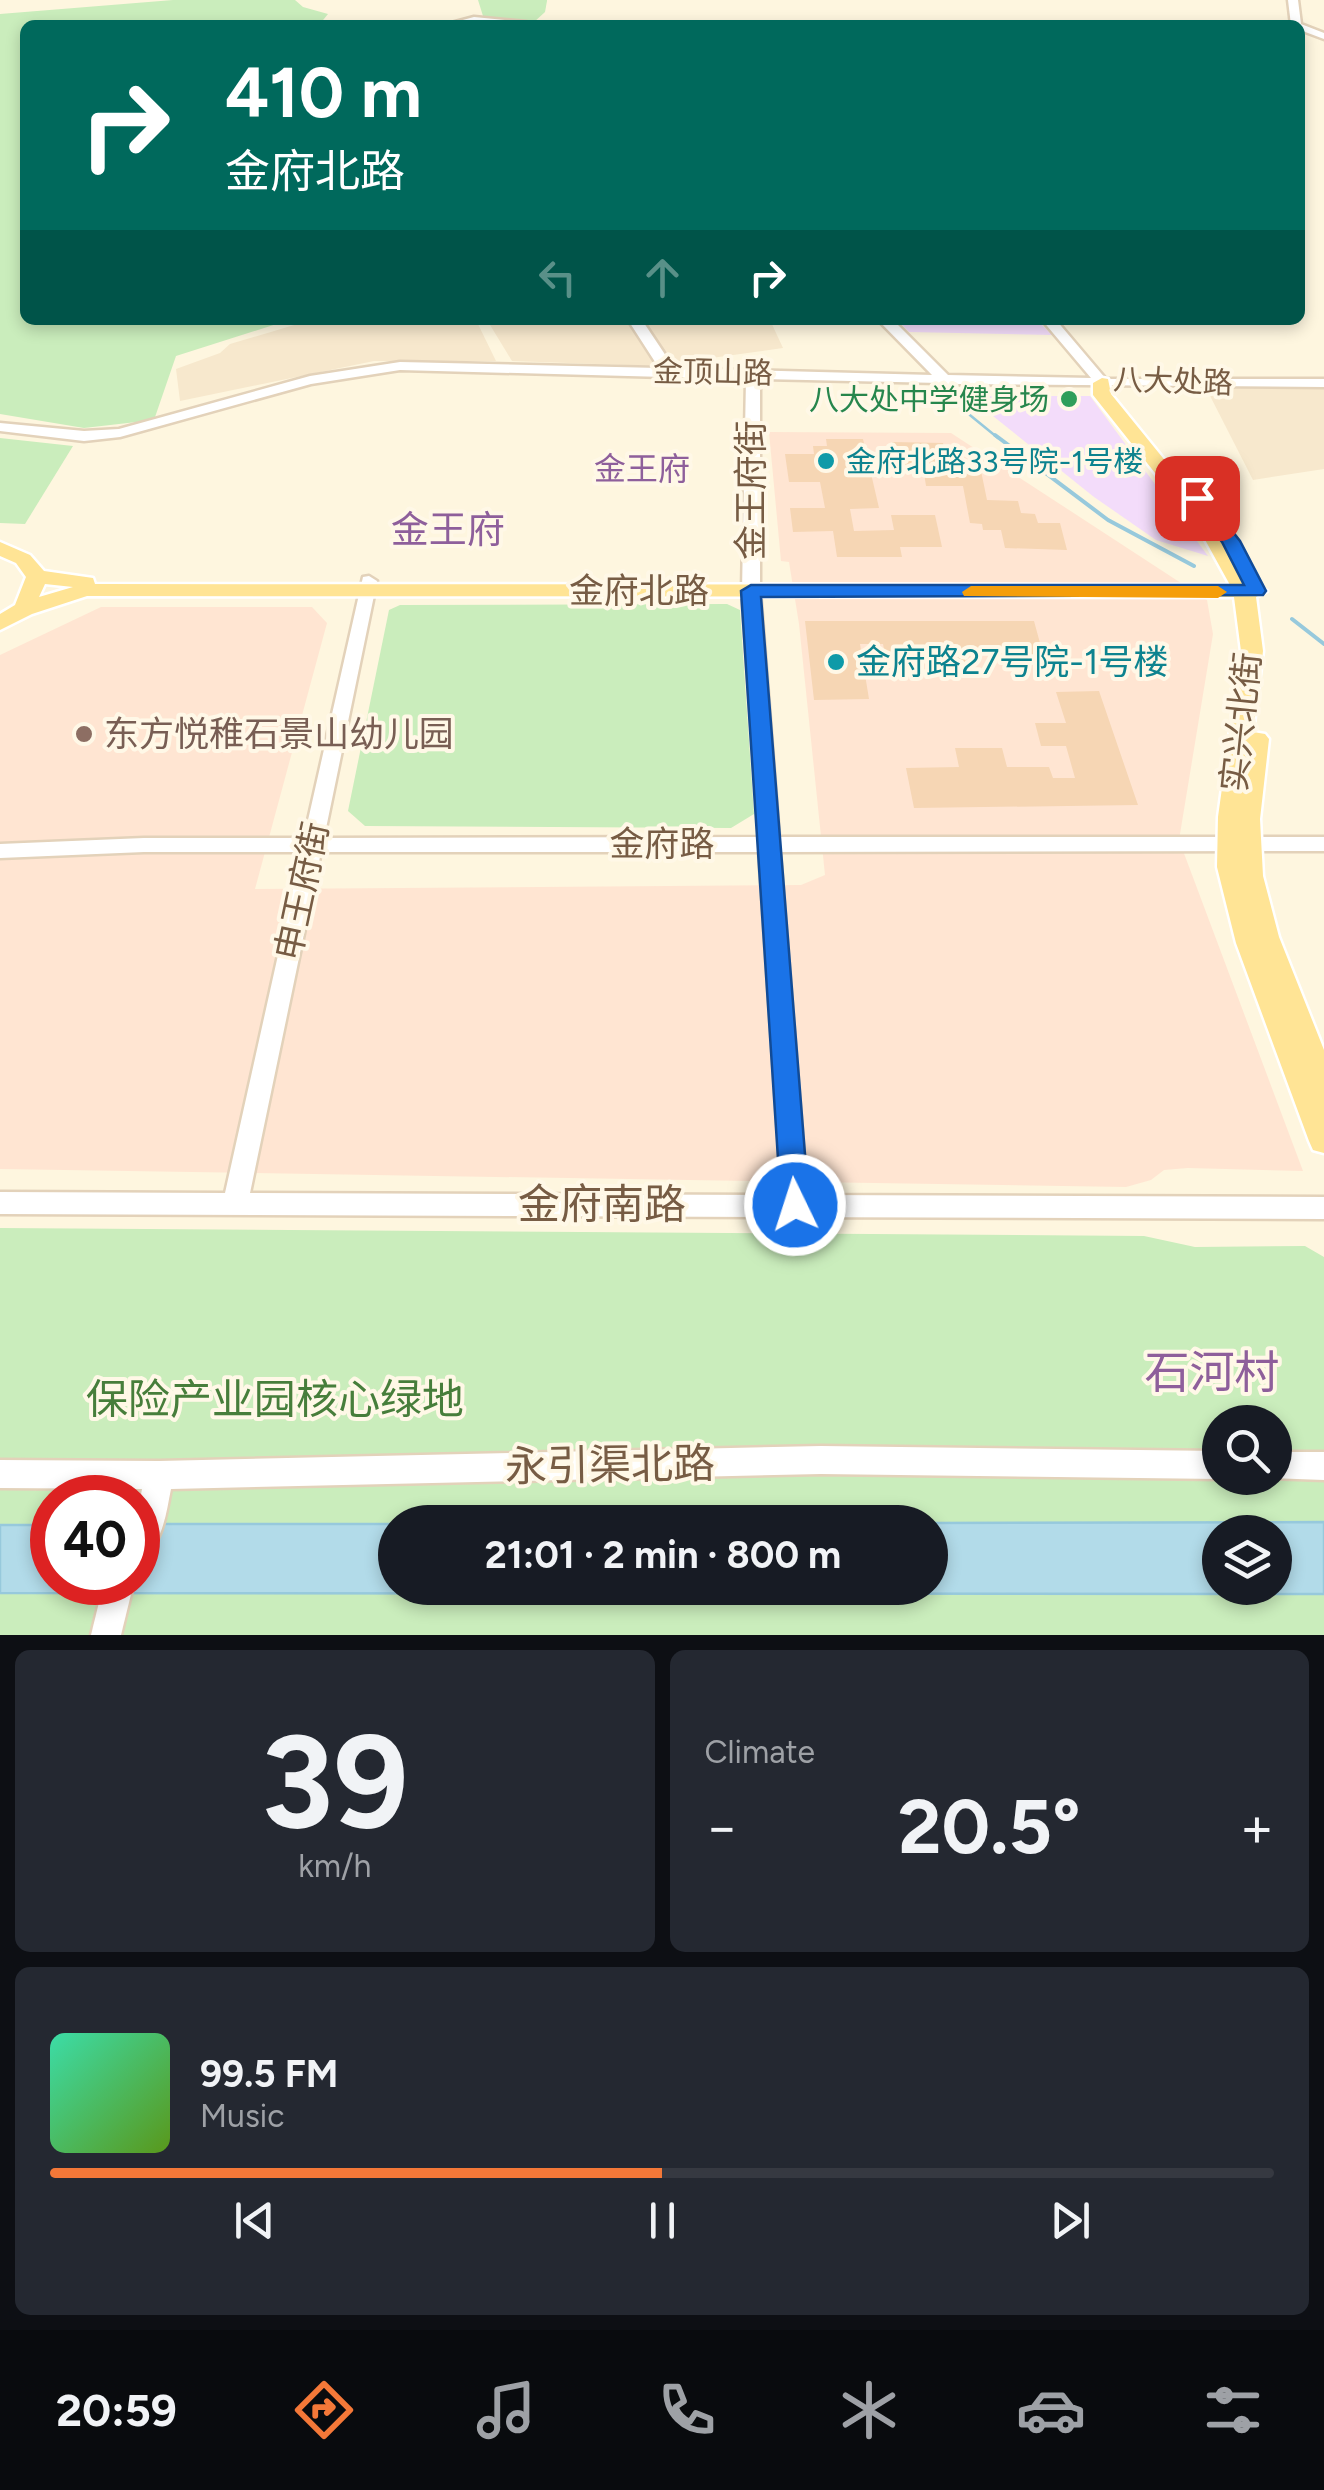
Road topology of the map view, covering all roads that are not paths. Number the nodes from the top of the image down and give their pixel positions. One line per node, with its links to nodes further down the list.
1 (638, 325): 4 (street)
2 (891, 325): 6 (street)
3 (1053, 325): 7 (street, 八大处路)
4 (672, 374): 5 (street, 金顶山路); 9 (street, 金顶山路)
5 (752, 377): 6 (street, 金顶山路); 14 (street, 金王府街)
6 (947, 381): 7 (street, 金顶山路)
7 (1102, 383): 8 (street, 八大处路); 12 (main road, 实兴北街)
8 (1324, 383)
9 (0, 428)
10 (0, 548): 11 (main road)
11 (36, 577): 13 (main road, 金府北路); 15 (main road)
12 (1248, 585): 14 (main road, 金府北路); 20 (main road, 实兴北街)
13 (368, 586): 14 (main road, 金府北路); 15 (main road, 金府北路); 19 (street, 申王府街)
14 (751, 586): 17 (street, 金王府街)
15 (24, 609): 16 (main road, 金府北路)
16 (0, 623)
17 (770, 844): 19 (street, 金府路); 20 (street, 金府路); 26 (street, 金王府街)
18 (1324, 844): 20 (street, 金府路)
19 (312, 845): 21 (street, 金府路); 24 (street, 申王府街)
20 (1238, 845): 22 (main road, 实兴北街); 23 (main road, 实兴北街)
21 (0, 851)
22 (1324, 1085)
23 (1324, 1140)
24 (236, 1202): 25 (street, 金府南路); 26 (street, 金府南路)
25 (0, 1203)
26 (795, 1205): 27 (street, 金府南路)
27 (1324, 1208)
28 (1202, 1465): 32 (street, 永引渠北路)
29 (1292, 1466): 30 (street)
30 (1324, 1466)
31 (0, 1474): 32 (street, 永引渠北路)
32 (159, 1475)
33 (113, 1605): 34 (street)
34 (106, 1635)

